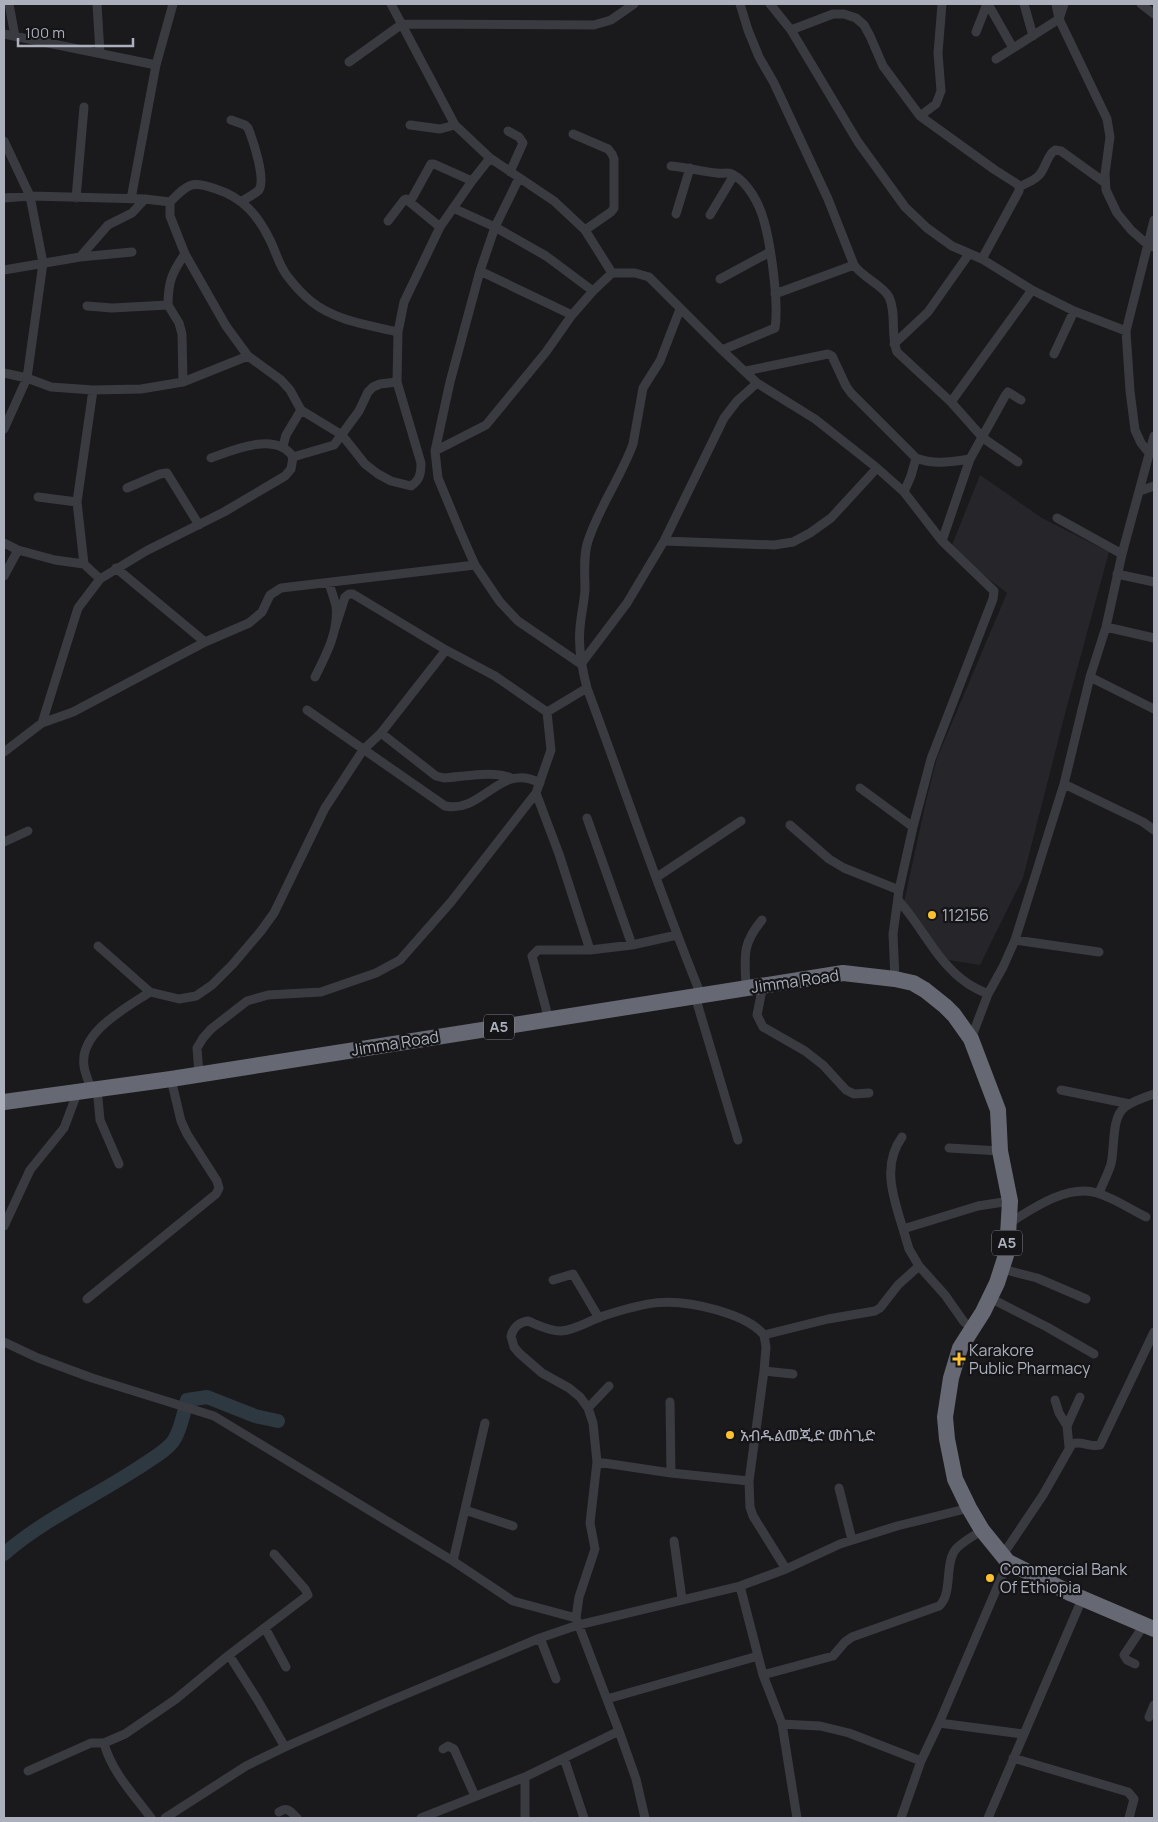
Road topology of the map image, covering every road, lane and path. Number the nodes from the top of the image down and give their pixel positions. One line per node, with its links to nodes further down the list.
1 (9, 4): 20 (street)
2 (97, 4): 23 (street)
3 (173, 4): 26 (street)
4 (391, 4): 16 (street)
5 (634, 4): 16 (street)
6 (740, 4): 68 (street)
7 (770, 4): 17 (street)
8 (942, 4): 28 (street)
9 (988, 4): 18 (street); 22 (street)
10 (1024, 4): 21 (street)
11 (1056, 4): 15 (street)
12 (1064, 4): 15 (street)
13 (1141, 4): 14 (street)
14 (1154, 14)
15 (1059, 19): 21 (street); 42 (street)
16 (402, 24): 25 (street); 31 (street)
17 (791, 30): 28 (street); 64 (street)
18 (976, 32)
19 (4, 34): 20 (street)
20 (15, 36): 23 (street)
21 (1033, 36): 22 (street)
22 (1013, 48): 24 (street)
23 (100, 53): 26 (street)
24 (996, 59)
25 (349, 62)
26 (156, 65): 47 (street)
27 (84, 107): 46 (street)
28 (920, 116): 43 (street)
29 (231, 120): 49 (street)
30 (410, 125): 31 (street)
31 (455, 125): 35 (street)
32 (508, 131): 38 (street)
33 (573, 134): 59 (street)
34 (4, 141): 44 (street)
35 (490, 158): 38 (street); 41 (street)
36 (671, 166): 37 (street)
37 (690, 168): 39 (street); 53 (street)
38 (510, 172): 40 (street)
39 (734, 176): 54 (street); 62 (street)
40 (519, 178): 57 (street); 59 (street)
41 (472, 180): 51 (street); 52 (street)
42 (1104, 182): 43 (street); 60 (street)
43 (1019, 187): 66 (street)
44 (30, 196): 45 (street); 46 (street); 67 (street)
45 (4, 198)
46 (76, 198): 47 (street)
47 (131, 198): 48 (street)
48 (145, 199): 50 (street); 65 (street)
49 (242, 201): 50 (street); 82 (street)
50 (170, 202): 63 (street)
51 (410, 202): 56 (street); 58 (street)
52 (453, 208): 57 (street); 58 (street)
53 (676, 214)
54 (710, 215)
55 (1154, 220): 60 (street)
56 (388, 221)
57 (495, 227): 70 (street); 74 (street)
58 (440, 228): 82 (street)
59 (585, 230): 71 (street)
60 (1151, 246): 81 (street)
61 (132, 252): 65 (street)
62 (770, 252): 72 (street); 75 (street)
63 (186, 254): 76 (street); 86 (street)
64 (969, 254): 66 (street); 83 (street)
65 (80, 258): 67 (street)
66 (982, 259): 73 (street)
67 (44, 263): 69 (street); 89 (street)
68 (854, 265): 75 (street); 83 (street)
69 (4, 270)
70 (480, 271): 80 (street); 102 (street)
71 (612, 273): 74 (street); 78 (street)
72 (720, 279)
73 (1032, 290): 79 (street); 95 (street)
74 (593, 291): 80 (street)
75 (775, 294): 84 (street)
76 (168, 305): 77 (street); 90 (street)
77 (87, 306)
78 (680, 309): 84 (street); 136 (street)
79 (1074, 310): 81 (street); 85 (street)
80 (572, 315): 102 (street)
81 (1126, 331): 103 (street)
82 (398, 332): 91 (street)
83 (894, 344): 95 (street)
84 (722, 350): 87 (street)
85 (1054, 354)
86 (248, 356): 90 (street); 96 (street)
87 (746, 371): 92 (street); 106 (street)
88 (4, 373): 89 (street)
89 (27, 378): 93 (street); 97 (street)
90 (183, 382): 93 (street)
91 (397, 382): 98 (street); 98 (street)
92 (757, 383): 109 (street); 118 (street)
93 (92, 390): 115 (street)
94 (1022, 400): 100 (street)
95 (951, 402): 100 (street)
96 (301, 410): 98 (street); 101 (street)
97 (4, 429)
98 (342, 435): 104 (street)
99 (1154, 436): 103 (street)
100 (982, 438): 107 (street); 108 (street)
101 (283, 446): 104 (street); 105 (street)
102 (435, 451): 124 (street)
103 (1149, 453): 112 (street)
104 (294, 457): 117 (street)
105 (210, 458)
106 (916, 458): 107 (street); 113 (street)
107 (970, 460): 119 (street)
108 (1018, 462)
109 (877, 468): 113 (street); 118 (street)
110 (1154, 486): 112 (street)
111 (127, 488): 117 (street)
112 (1140, 491): 122 (street)
113 (904, 492): 119 (street)
114 (38, 497): 115 (street)
115 (78, 502): 123 (street)
116 (1057, 518): 122 (street)
117 (199, 525): 125 (street)
118 (664, 541): 136 (street)
119 (942, 541): 155 (street)
120 (4, 543): 121 (street)
121 (18, 550): 123 (street); 127 (street)
122 (1122, 554): 126 (street)
123 (84, 564): 128 (street)
124 (475, 565): 130 (street); 136 (street)
125 (116, 568): 128 (street); 134 (street)
126 (1117, 574): 129 (street); 131 (street)
127 (4, 576)
128 (100, 579): 143 (street)
129 (1154, 582)
130 (329, 583): 132 (street); 134 (street)
131 (1106, 627): 133 (street); 138 (street)
132 (335, 628): 135 (street); 137 (street)
133 (1154, 638)
134 (205, 642): 143 (street)
135 (446, 650): 142 (street); 144 (street)
136 (581, 664): 139 (street)
137 (315, 677)
138 (1090, 677): 140 (street); 149 (street)
139 (587, 688): 142 (street); 159 (street)
140 (1154, 709)
141 (307, 710): 145 (street)
142 (547, 712): 148 (street)
143 (42, 723): 146 (street)
144 (381, 733): 145 (street); 147 (street)
145 (363, 750): 147 (street); 172 (street)
146 (4, 752)
147 (511, 778): 148 (street)
148 (540, 783): 151 (street)
149 (1064, 784): 156 (street); 164 (street)
150 (860, 788): 155 (street)
151 (536, 793): 167 (street); 177 (street)
152 (587, 818): 165 (street)
153 (741, 821): 159 (street)
154 (790, 825): 160 (street)
155 (913, 827): 160 (street)
156 (1154, 830)
157 (28, 831): 158 (street)
158 (4, 842)
159 (657, 877): 163 (street)
160 (899, 890): 161 (street)
161 (898, 900): 169 (street); 173 (street)
162 (762, 920): 171 (street)
163 (677, 935): 165 (street); 174 (street)
164 (1015, 940): 168 (street); 173 (street)
165 (632, 945): 167 (street)
166 (98, 946): 172 (street)
167 (590, 950): 175 (street)
168 (1099, 952)
169 (894, 979): 170 (highway, Jimma Road / A5); 176 (highway, Jimma Road / A5)
170 (763, 985): 171 (highway, Jimma Road / A5); 181 (street)
171 (746, 988): 174 (highway, Jimma Road / A5)
172 (150, 992): 179 (street)
173 (988, 994): 176 (street)
174 (698, 995): 175 (highway, Jimma Road / A5); 186 (street)
175 (549, 1020): 177 (highway, Jimma Road / A5)
176 (971, 1040): 188 (highway, Jimma Road / A5)
177 (199, 1074): 178 (highway, Jimma Road / A5)
178 (171, 1078): 179 (highway, Jimma Road / A5); 200 (street)
179 (88, 1089): 183 (highway, Jimma Road / A5); 189 (street); 194 (street)
180 (1061, 1090): 184 (street)
181 (869, 1093)
182 (1154, 1094): 184 (street)
183 (4, 1102)
184 (1130, 1104): 190 (street)
185 (902, 1137): 195 (street)
186 (738, 1140)
187 (949, 1148): 188 (street)
188 (1000, 1151): 191 (highway, Jimma Road / A5)
189 (119, 1164)
190 (1099, 1193): 192 (street); 193 (street)
191 (1010, 1200): 193 (highway, Jimma Road / A5); 195 (street)
192 (1146, 1216)
193 (1008, 1224): 197 (highway, Jimma Road / A5)
194 (4, 1226)
195 (903, 1229): 196 (street)
196 (919, 1266): 203 (street); 205 (street)
197 (1002, 1269): 199 (highway, Jimma Road / A5); 201 (street)
198 (554, 1280): 202 (street)
199 (990, 1298): 203 (highway, Jimma Road / A5); 207 (street)
200 (87, 1299)
201 (1086, 1299)
202 (599, 1318): 205 (street); 214 (street)
203 (972, 1328): 222 (highway, Jimma Road / A5)
204 (1154, 1332): 217 (street)
205 (764, 1335): 208 (street)
206 (4, 1342): 230 (street)
207 (1094, 1354)
208 (764, 1371): 209 (street); 220 (street)
209 (794, 1374)
210 (610, 1386): 214 (street)
211 (1080, 1397): 216 (street)
212 (1056, 1400): 216 (street)
213 (670, 1402): 219 (street)
214 (588, 1408): 218 (street)
215 (485, 1423): 223 (street)
216 (1067, 1426): 217 (street)
217 (1069, 1447): 229 (street)
218 (597, 1462): 219 (street); 235 (street)
219 (672, 1473): 220 (street)
220 (748, 1481): 231 (street)
221 (839, 1488): 226 (street)
222 (969, 1508): 225 (highway, Jimma Road / A5); 226 (street)
223 (465, 1510): 224 (street); 230 (street)
224 (513, 1526)
225 (982, 1530): 229 (highway, Jimma Road / A5); 243 (street)
226 (852, 1540): 231 (street)
227 (674, 1541): 233 (street)
228 (274, 1554): 237 (street)
229 (1005, 1559): 234 (highway, Jimma Road / A5); 248 (street)
230 (453, 1562): 235 (street)
231 (786, 1569): 232 (street)
232 (740, 1586): 233 (street); 240 (street)
233 (682, 1599): 235 (street)
234 (1082, 1599): 236 (highway, Jimma Road / A5); 251 (street)
235 (577, 1621): 238 (street); 245 (street)
236 (1149, 1627): 241 (street)
237 (264, 1628): 239 (street); 242 (street)
238 (540, 1638): 244 (street); 253 (street)
239 (229, 1655): 252 (street); 253 (street)
240 (758, 1656): 243 (street); 245 (street)
241 (1135, 1664)
242 (286, 1667)
243 (763, 1675): 249 (street)
244 (556, 1679)
245 (607, 1700): 250 (street)
246 (1154, 1705): 247 (street)
247 (1148, 1717)
248 (939, 1723): 251 (street); 257 (street)
249 (782, 1724): 257 (street); 269 (street)
250 (620, 1731): 255 (street); 268 (street)
251 (1023, 1734): 256 (street)
252 (104, 1743): 258 (street); 262 (street)
253 (285, 1747): 263 (street)
254 (443, 1749): 260 (street)
255 (564, 1758): 259 (street); 267 (street)
256 (1014, 1758): 271 (street); 272 (street)
257 (921, 1761): 270 (street)
258 (28, 1771)
259 (525, 1777): 260 (street); 266 (street)
260 (475, 1796): 265 (street)
261 (279, 1812): 264 (street)
262 (151, 1818)
263 (165, 1818)
264 (297, 1818)
265 (421, 1818)
266 (525, 1818)
267 (584, 1818)
268 (645, 1818)
269 (797, 1818)
270 (901, 1818)
271 (988, 1818)
272 (1129, 1818)

